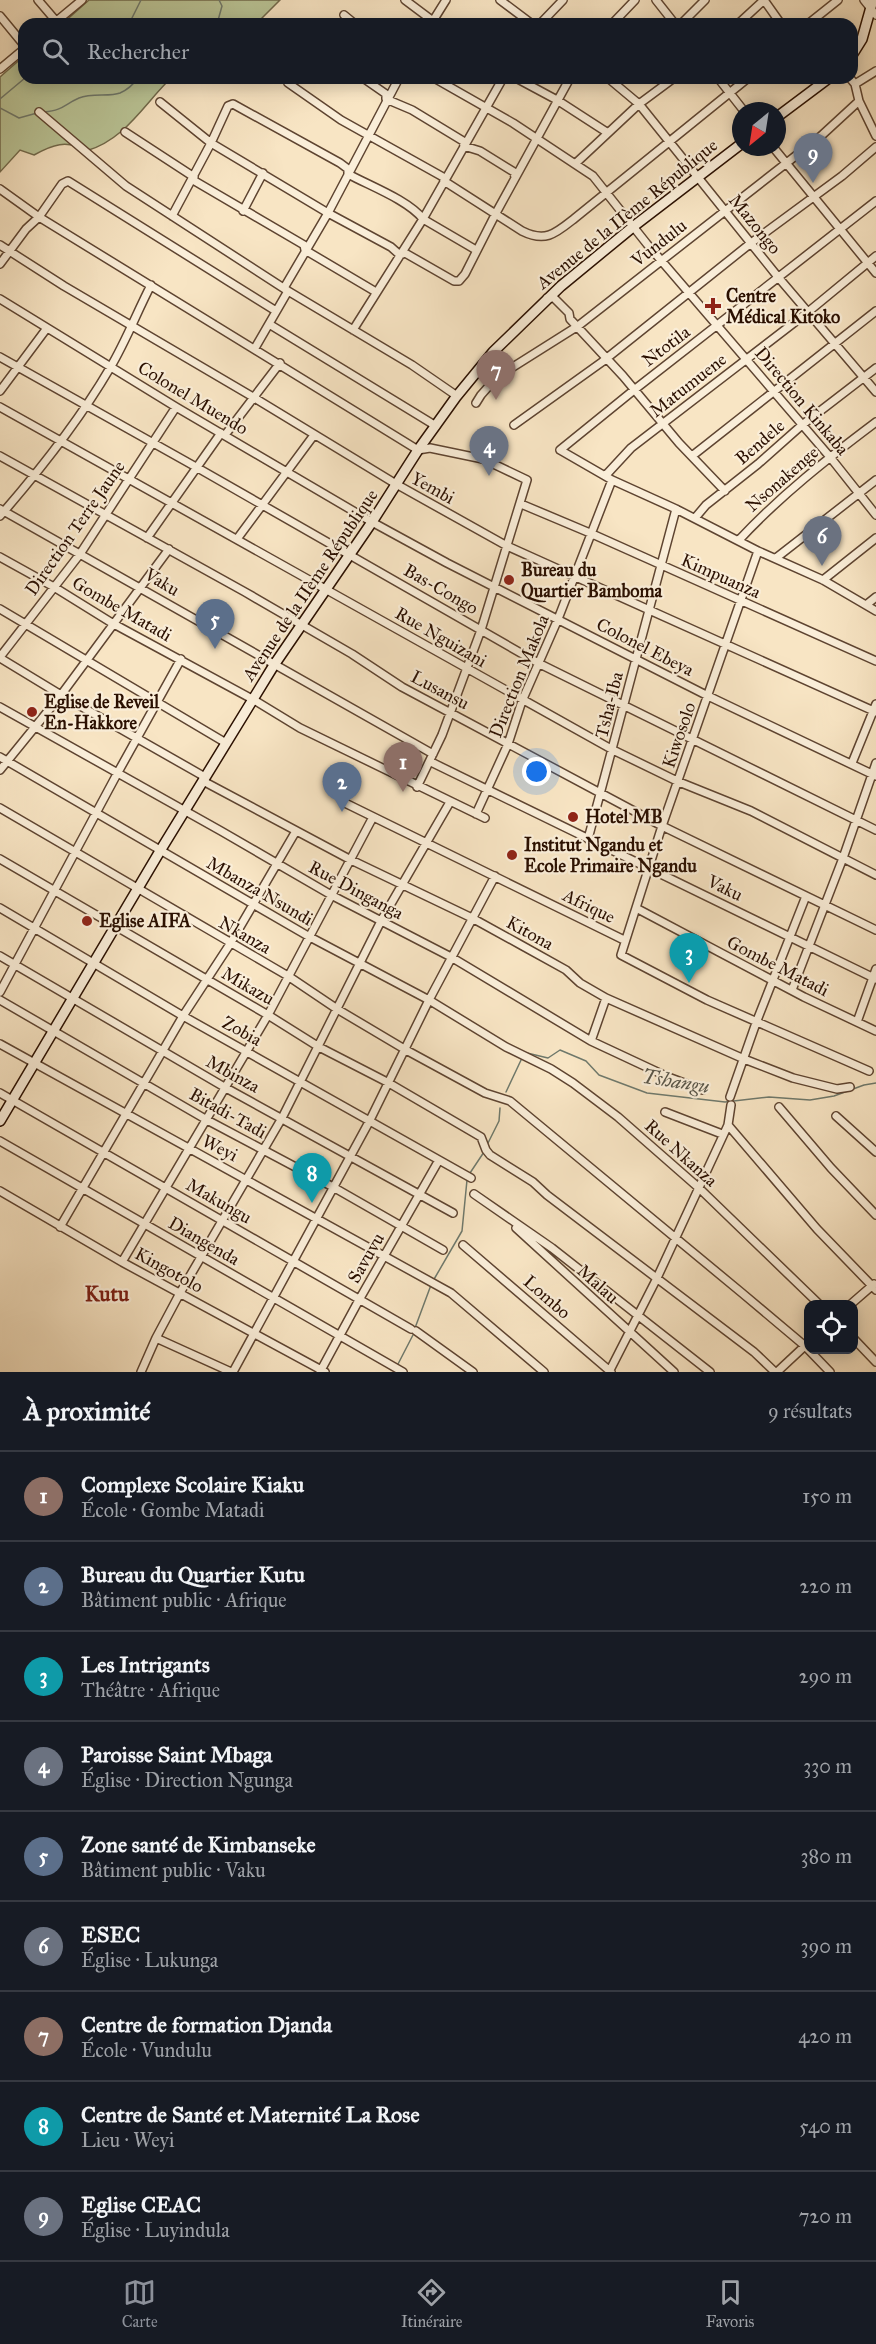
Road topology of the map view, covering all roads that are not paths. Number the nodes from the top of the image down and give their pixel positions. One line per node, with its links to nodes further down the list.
1 (38, 0): 16 (street)
2 (82, 0): 17 (street)
3 (405, 0): 19 (street)
4 (446, 0): 20 (street)
5 (500, 0): 21 (street)
6 (563, 0): 22 (street)
7 (635, 0): 23 (street)
8 (656, 0): 24 (street)
9 (705, 0): 25 (street)
10 (764, 0): 26 (street); 27 (street)
11 (838, 0): 28 (street)
12 (864, 0): 13 (street)
13 (873, 10): 30 (street)
14 (344, 15): 18 (street)
15 (0, 16): 29 (street)
16 (51, 18)
17 (59, 18)
18 (348, 18)
19 (427, 18)
20 (436, 18)
21 (524, 18)
22 (546, 18)
23 (618, 18)
24 (670, 18)
25 (687, 18)
26 (744, 18)
27 (777, 18)
28 (816, 18)
29 (18, 39)
30 (858, 45)
31 (18, 52): 32 (street)
32 (0, 69)
33 (876, 70): 34 (street)
34 (858, 78)
35 (289, 84): 60 (street)
36 (373, 84): 49 (street)
37 (396, 84): 49 (street)
38 (444, 84): 55 (street, Direction Kinkaba)
39 (500, 84): 55 (street)
40 (527, 84): 50 (street)
41 (566, 84): 50 (street)
42 (618, 84): 54 (street, Mazongo)
43 (666, 84): 54 (street)
44 (723, 84): 48 (street)
45 (740, 84): 48 (street)
46 (819, 84): 56 (street)
47 (853, 84): 51 (street)
48 (729, 92): 53 (street); 63 (street)
49 (387, 99): 60 (street); 65 (street)
50 (557, 100): 59 (street); 62 (street)
51 (860, 101): 61 (street); 69 (street, Vundulu)
52 (160, 102): 64 (street)
53 (737, 102)
54 (639, 104): 59 (street); 63 (street, Mazongo)
55 (485, 109): 62 (street, Direction Kinkaba); 65 (street)
56 (786, 110)
57 (39, 112): 85 (street)
58 (125, 132): 74 (street)
59 (608, 133): 70 (street)
60 (368, 135): 72 (street); 76 (street)
61 (876, 136)
62 (536, 138): 70 (street, Direction Kinkaba); 75 (street)
63 (669, 140): 73 (street, Mazongo); 78 (street)
64 (211, 143): 71 (street); 72 (street); 74 (street)
65 (464, 146): 75 (street); 76 (street)
66 (876, 147): 79 (street)
67 (732, 151): 73 (street, Avenue de la IIème République)
68 (781, 156): 69 (street)
69 (786, 162): 79 (street); 81 (street, Vundulu)
70 (576, 163): 78 (street, Direction Kinkaba)
71 (262, 173): 82 (street); 83 (street)
72 (348, 174): 83 (street); 87 (street)
73 (698, 176): 81 (street, Mazongo); 88 (street, Avenue de la IIème République)
74 (194, 178): 82 (street); 85 (street)
75 (515, 178): 84 (street)
76 (444, 181): 84 (street); 87 (street)
77 (0, 189): 86 (street)
78 (606, 191): 84 (street); 88 (street, Direction Kinkaba)
79 (813, 196): 89 (street); 90 (street)
80 (876, 201): 89 (street, Ntotila)
81 (725, 210): 90 (street, Mazongo); 97 (street, Vundulu)
82 (243, 211): 92 (street)
83 (328, 213): 92 (street); 95 (street)
84 (496, 213): 93 (street)
85 (172, 216): 103 (street)
86 (39, 217): 94 (street); 102 (street); 108 (street)
87 (423, 219): 93 (street); 95 (street)
88 (634, 226): 97 (street, Direction Kinkaba); 107 (street, Avenue de la IIème République)
89 (841, 229): 98 (street); 101 (street, Ntotila)
90 (752, 243): 101 (street, Mazongo); 105 (street)
91 (0, 245): 94 (street, Yembi)
92 (305, 250): 103 (street); 104 (street)
93 (476, 250): 95 (street)
94 (10, 251): 99 (street); 113 (street, Yembi)
95 (400, 255): 104 (street)
96 (876, 256): 98 (street, Matumuene)
97 (661, 260): 105 (street, Direction Kinkaba); 114 (street, Vundulu)
98 (868, 263): 100 (street); 110 (street, Matumuene)
99 (0, 264)
100 (876, 273)
101 (778, 277): 110 (street, Mazongo); 112 (street, Ntotila)
102 (151, 285): 113 (street); 118 (street)
103 (286, 289): 108 (street); 116 (street)
104 (376, 292): 116 (street)
105 (689, 292): 112 (street, Direction Kinkaba); 120 (street)
106 (0, 298): 115 (street, Colonel Muendo)
107 (547, 298): 114 (street); 131 (street, Avenue de la IIème République)
108 (276, 311): 111 (street)
109 (876, 311): 117 (street)
110 (808, 312): 117 (street, Mazongo); 121 (street, Matumuene)
111 (269, 324): 118 (street); 141 (street)
112 (718, 325): 121 (street, Direction Kinkaba); 127 (street, Ntotila)
113 (132, 326): 123 (street); 132 (street, Yembi)
114 (578, 326): 120 (street); 133 (street, Vundulu)
115 (47, 328): 123 (street, Colonel Muendo); 124 (street)
116 (353, 330): 131 (street)
117 (835, 344): 126 (street, Mazongo); 129 (street)
118 (255, 348): 122 (street)
119 (0, 357): 124 (street, Bas-Congo)
120 (607, 358): 127 (street); 139 (street)
121 (746, 359): 129 (street, Direction Kinkaba); 138 (street, Matumuene)
122 (280, 363): 132 (street); 146 (street)
123 (111, 366): 134 (street); 136 (street, Colonel Muendo)
124 (17, 367): 128 (street); 134 (street, Bas-Congo)
125 (876, 368): 126 (street, Bendele)
126 (864, 378): 130 (street, Mazongo); 140 (street, Bendele)
127 (634, 390): 138 (street); 153 (street, Ntotila)
128 (0, 391)
129 (774, 392): 140 (street, Direction Kinkaba); 148 (street)
130 (876, 392)
131 (459, 394): 141 (street, Avenue de la IIème République)
132 (253, 397): 142 (street); 143 (street, Yembi)
133 (476, 403)
134 (86, 406): 144 (street); 145 (street, Bas-Congo)
135 (0, 407): 144 (street, Rue Nguizani)
136 (176, 407): 142 (street, Colonel Muendo); 145 (street, Direction Terre Jaune)
137 (876, 422): 149 (street, Nsonakenge)
138 (662, 423): 148 (street); 153 (street, Matumuene)
139 (514, 425)
140 (802, 425): 149 (street, Direction Kinkaba); 157 (street, Bendele)
141 (436, 426): 146 (street, Avenue de la IIème République)
142 (223, 434): 150 (street); 151 (street, Colonel Muendo)
143 (314, 435): 151 (street); 156 (street, Yembi)
144 (61, 440): 152 (street); 154 (street, Rue Nguizani)
145 (152, 443): 150 (street, Bas-Congo); 154 (street, Direction Terre Jaune)
146 (418, 450): 156 (street, Avenue de la IIème République); 160 (street)
147 (0, 456): 152 (street, Lusansu)
148 (692, 456): 157 (street)
149 (830, 457): 158 (street, Direction Kinkaba); 172 (street, Nsonakenge)
150 (196, 467): 159 (street); 161 (street, Bas-Congo)
151 (288, 471): 161 (street); 167 (street, Colonel Muendo)
152 (34, 476): 163 (street); 165 (street, Lusansu)
153 (609, 478): 162 (street); 168 (street, Direction Makola)
154 (129, 479): 159 (street, Rue Nguizani); 165 (street, Direction Terre Jaune)
155 (876, 480): 158 (street)
156 (396, 484): 167 (street, Avenue de la IIème République); 173 (street, Yembi)
157 (725, 491): 166 (street, Bendele)
158 (859, 494): 164 (street, Direction Kinkaba); 179 (street)
159 (171, 501): 169 (street); 171 (street, Rue Nguizani)
160 (521, 504): 168 (street, Kimpuanza); 173 (street)
161 (261, 506): 171 (street); 177 (street, Bas-Congo)
162 (676, 509): 166 (street); 180 (street, Tsha-Iba)
163 (1, 512): 176 (street, Vaku)
164 (876, 515)
165 (105, 516): 169 (street, Lusansu); 176 (street, Direction Terre Jaune)
166 (695, 518): 172 (street)
167 (372, 522): 177 (street, Avenue de la IIème République); 185 (street, Colonel Ebeya)
168 (590, 533): 180 (street, Kimpuanza); 181 (street, Direction Makola)
169 (147, 538): 174 (street, Lusansu)
170 (876, 538): 182 (street)
171 (237, 539): 186 (street, Rue Nguizani)
172 (739, 540): 175 (street)
173 (507, 546): 181 (street, Yembi); 185 (street)
174 (169, 549): 184 (street); 196 (street, Lusansu)
175 (758, 551): 179 (street); 188 (street, Kiwosolo)
176 (80, 554): 183 (street, Direction Terre Jaune); 184 (street, Vaku)
177 (349, 554): 186 (street, Avenue de la IIème République); 197 (street, Bas-Congo)
178 (0, 557): 183 (street, Gombe Matadi)
179 (776, 558): 182 (street)
180 (662, 566): 188 (street, Kimpuanza); 191 (street, Tsha-Iba)
181 (575, 577): 191 (street, Yembi); 193 (street, Direction Makola)
182 (823, 580): 189 (street)
183 (54, 587): 194 (street, Gombe Matadi); 195 (street, Direction Terre Jaune)
184 (141, 587): 194 (street); 205 (street, Vaku)
185 (493, 587): 193 (street, Colonel Ebeya); 197 (street)
186 (327, 589): 196 (street, Avenue de la IIème République); 206 (street, Rue Nguizani)
187 (876, 597): 189 (street)
188 (741, 601): 198 (street, Kiwosolo); 203 (street, Kimpuanza)
189 (866, 605): 192 (street)
190 (0, 609): 195 (street)
191 (648, 610): 198 (street, Yembi); 200 (street, Tsha-Iba)
192 (876, 611)
193 (558, 619): 200 (street, Colonel Ebeya); 204 (street, Direction Makola)
194 (112, 623): 201 (street); 202 (street, Gombe Matadi)
195 (25, 624): 199 (street, Direction Terre Jaune); 201 (street)
196 (301, 626): 205 (street, Avenue de la IIème République); 215 (street, Lusansu)
197 (481, 630): 204 (street, Bas-Congo); 206 (street)
198 (725, 644): 208 (street, Kiwosolo); 214 (street, Yembi)
199 (0, 657): 207 (street, Kitona)
200 (636, 658): 208 (street, Colonel Ebeya); 213 (street, Tsha-Iba)
201 (87, 659): 207 (street); 211 (street)
202 (181, 659): 209 (street, Gombe Matadi); 211 (street)
203 (876, 661)
204 (540, 664): 210 (street, Direction Makola); 213 (street, Bas-Congo)
205 (274, 665): 209 (street, Avenue de la IIème République); 222 (street, Vaku)
206 (466, 668): 210 (street, Rue Nguizani); 215 (street)
207 (61, 695): 216 (street); 217 (street, Kitona)
208 (708, 696): 218 (street, Kiwosolo); 224 (street, Colonel Ebeya)
209 (254, 700): 219 (street, Avenue de la IIème République); 231 (street, Gombe Matadi)
210 (522, 701): 220 (street, Direction Makola); 221 (street, Rue Nguizani)
211 (158, 702): 217 (street); 219 (street)
212 (0, 706): 216 (street, Rue Dinganga)
213 (624, 707): 218 (street, Bas-Congo); 221 (street, Tsha-Iba)
214 (875, 709): 224 (street)
215 (451, 712): 220 (street, Lusansu); 222 (street)
216 (34, 725): 223 (street); 227 (street, Rue Dinganga)
217 (137, 738): 227 (street); 229 (street, Kitona)
218 (692, 740): 230 (street, Kiwosolo); 242 (street, Bas-Congo)
219 (226, 743): 229 (street, Avenue de la IIème République)
220 (508, 744): 232 (street, Direction Makola); 233 (street, Lusansu)
221 (613, 750): 230 (street, Rue Nguizani); 233 (street, Tsha-Iba)
222 (432, 758): 231 (street); 232 (street, Vaku)
223 (4, 759): 226 (street); 238 (street, Mbanza Nsundi)
224 (852, 763): 228 (street, Colonel Ebeya)
225 (876, 763): 228 (street)
226 (0, 770)
227 (117, 774): 237 (street, Rue Dinganga); 238 (street)
228 (874, 775): 242 (street)
229 (204, 779): 237 (street, Avenue de la IIème République); 245 (street, Kitona)
230 (679, 782): 243 (street, Kiwosolo); 250 (street, Rue Nguizani)
231 (417, 787): 235 (street, Gombe Matadi)
232 (488, 791): 239 (street, Direction Makola); 246 (street, Vaku)
233 (599, 794): 243 (street, Lusansu); 246 (street, Tsha-Iba)
234 (345, 802): 240 (street, Afrique)
235 (450, 802): 239 (street, Gombe Matadi); 247 (street)
236 (0, 808): 249 (street, Nkanza)
237 (184, 810): 248 (street, Avenue de la IIème République); 253 (street, Rue Dinganga)
238 (96, 812): 248 (street, Mbanza Nsundi); 249 (street)
239 (476, 814): 241 (street, Gombe Matadi)
240 (373, 817): 247 (street, Afrique); 252 (street)
241 (485, 818)
242 (855, 820): 244 (street, Bas-Congo); 250 (street)
243 (662, 826): 254 (street, Kiwosolo); 261 (street, Lusansu)
244 (876, 830)
245 (296, 831): 252 (street, Kitona); 253 (street)
246 (588, 839): 254 (street, Vaku)
247 (427, 844): 256 (street, Afrique); 257 (street)
248 (160, 851): 258 (street, Avenue de la IIème République); 262 (street, Mbanza Nsundi)
249 (76, 852): 258 (street, Nkanza); 259 (street)
250 (843, 858): 255 (street, Rue Nguizani); 263 (street)
251 (0, 859): 259 (street, Mikazu)
252 (351, 860): 257 (street, Kitona); 260 (street)
253 (276, 864): 260 (street, Rue Dinganga); 262 (street)
254 (649, 868): 265 (street, Kiwosolo); 272 (street, Vaku)
255 (876, 875)
256 (495, 876): 266 (street); 273 (street, Afrique)
257 (403, 884): 266 (street, Kitona); 267 (street)
258 (137, 889): 268 (street, Avenue de la IIème République); 274 (street, Nkanza)
259 (54, 891): 268 (street, Mikazu); 269 (street)
260 (333, 896): 267 (street, Rue Dinganga); 271 (street)
261 (806, 896): 263 (street, Lusansu); 272 (street)
262 (252, 903): 271 (street, Mbanza Nsundi); 274 (street)
263 (825, 905): 270 (street, Lusansu); 275 (street)
264 (0, 908): 269 (street, Zobia)
265 (636, 908): 273 (street, Kiwosolo); 285 (street, Gombe Matadi)
266 (472, 918): 277 (street); 288 (street, Kitona)
267 (381, 921): 277 (street, Rue Dinganga); 278 (street)
268 (116, 927): 280 (street, Avenue de la IIème République); 284 (street, Mikazu)
269 (35, 928): 279 (street); 280 (street, Zobia)
270 (876, 930)
271 (308, 936): 278 (street, Mbanza Nsundi); 282 (street)
272 (790, 937): 275 (street, Vaku); 285 (street)
273 (624, 940): 296 (street, Afrique)
274 (230, 944): 282 (street, Nkanza); 284 (street)
275 (808, 946): 283 (street, Vaku); 286 (street)
276 (0, 956): 279 (street, Mbinza)
277 (452, 957): 291 (street); 299 (street, Rue Dinganga)
278 (359, 963): 291 (street, Mbanza Nsundi); 292 (street)
279 (15, 965): 287 (street); 290 (street, Mbinza)
280 (94, 965): 290 (street, Avenue de la IIème République); 294 (street, Zobia)
281 (876, 969): 283 (street)
282 (288, 976): 292 (street, Nkanza); 293 (street)
283 (874, 978): 295 (street)
284 (206, 979): 293 (street, Mikazu); 294 (street)
285 (774, 981): 286 (street, Gombe Matadi); 296 (street)
286 (792, 990): 295 (street, Gombe Matadi)
287 (0, 992)
288 (606, 998): 299 (street); 306 (street, Kitona)
289 (0, 1000): 298 (street, Bitadi-Tadi)
290 (73, 1000): 298 (street, Avenue de la IIème République); 305 (street, Mbinza)
291 (429, 1000): 302 (street, Mbanza Nsundi); 303 (street)
292 (337, 1009): 301 (street); 303 (street, Nkanza)
293 (268, 1015): 301 (street, Mikazu); 304 (street)
294 (183, 1016): 304 (street, Zobia); 305 (street)
295 (857, 1022): 297 (street, Gombe Matadi)
296 (756, 1023): 306 (street); 308 (street, Afrique)
297 (876, 1031)
298 (54, 1032): 307 (street, Avenue de la IIème République); 311 (street, Bitadi-Tadi)
299 (591, 1041): 314 (street, Rue Dinganga)
300 (0, 1044): 307 (street, Weyi)
301 (319, 1047): 309 (street); 310 (street, Mikazu)
302 (506, 1047): 339 (street, Rue Nkanza)
303 (406, 1050): 310 (street); 351 (street, Nkanza)
304 (247, 1051): 309 (street, Zobia); 313 (street)
305 (162, 1052): 311 (street); 313 (street, Mbinza)
306 (744, 1059): 312 (street, Kitona); 325 (street)
307 (34, 1064): 316 (street, Avenue de la IIème République); 319 (street, Weyi)
308 (869, 1071)
309 (300, 1082): 321 (street); 324 (street, Zobia)
310 (387, 1082): 324 (street); 358 (street, Mikazu)
311 (145, 1084): 319 (street); 322 (street, Bitadi-Tadi)
312 (850, 1087)
313 (226, 1088): 321 (street, Mbinza); 322 (street)
314 (703, 1090)
315 (0, 1093): 316 (street, Makungu)
316 (12, 1100): 323 (street, Avenue de la IIème République); 331 (street, Makungu)
317 (779, 1107): 344 (street)
318 (665, 1112): 326 (street)
319 (126, 1115): 328 (street, Weyi); 331 (street)
320 (836, 1116): 330 (street)
321 (282, 1118): 329 (street); 332 (street, Mbinza)
322 (207, 1120): 328 (street); 329 (street, Bitadi-Tadi)
323 (0, 1121)
324 (369, 1122): 332 (street); 333 (street, Zobia)
325 (728, 1125): 326 (street); 359 (street)
326 (722, 1134): 339 (street)
327 (0, 1141): 336 (street, Diangenda)
328 (189, 1150): 335 (street, Weyi); 338 (street)
329 (264, 1150): 335 (street); 337 (street, Bitadi-Tadi)
330 (876, 1152)
331 (103, 1153): 336 (street); 338 (street, Makungu)
332 (350, 1155): 337 (street); 341 (street, Mbinza)
333 (440, 1160): 334 (street, Zobia); 341 (street, Savuvu)
334 (471, 1178)
335 (246, 1179): 346 (street, Weyi); 347 (street)
336 (82, 1187): 348 (street, Diangenda); 350 (street)
337 (333, 1187): 346 (street); 349 (street, Bitadi-Tadi)
338 (166, 1188): 347 (street, Makungu); 348 (street)
339 (699, 1188): 351 (street); 363 (street, Rue Nkanza)
340 (0, 1191): 350 (street, Kingotolo)
341 (420, 1194): 343 (street, Mbinza); 349 (street, Savuvu)
342 (474, 1194): 345 (street)
343 (453, 1213)
344 (876, 1215)
345 (505, 1216): 365 (street); 367 (street, Malau)
346 (316, 1217): 354 (street, Weyi); 356 (street)
347 (222, 1219): 355 (street); 356 (street, Makungu)
348 (144, 1224): 355 (street, Diangenda); 357 (street)
349 (402, 1226): 353 (street, Bitadi-Tadi); 354 (street, Savuvu)
350 (60, 1227): 357 (street, Kingotolo)
351 (675, 1238): 358 (street); 370 (street, Nkanza)
352 (463, 1245): 381 (street, Lombo)
353 (443, 1250)
354 (385, 1256): 362 (street, Savuvu); 380 (street, Weyi)
355 (200, 1257): 360 (street); 361 (street, Diangenda)
356 (292, 1261): 361 (street); 362 (street, Makungu)
357 (122, 1262): 360 (street, Kingotolo)
358 (657, 1278): 365 (street); 384 (street)
359 (875, 1286): 364 (street)
360 (180, 1293): 366 (street, Kingotolo); 369 (street)
361 (272, 1298): 366 (street); 368 (street, Diangenda)
362 (358, 1300): 368 (street, Savuvu); 379 (street, Makungu)
363 (814, 1300)
364 (857, 1300)
365 (638, 1317): 367 (street); 383 (street)
366 (253, 1333): 376 (street, Kingotolo); 378 (street)
367 (630, 1333): 381 (street); 382 (street, Malau)
368 (339, 1336): 375 (street, Diangenda); 376 (street, Savuvu)
369 (156, 1338): 377 (street); 378 (street)
370 (804, 1342)
371 (858, 1343): 374 (street)
372 (804, 1347): 384 (street)
373 (815, 1354): 385 (street, Nkanza)
374 (876, 1362)
375 (398, 1369)
376 (322, 1371)
377 (141, 1372)
378 (232, 1372)
379 (473, 1372)
380 (544, 1372)
381 (610, 1372)
382 (674, 1372)
383 (710, 1372)
384 (776, 1372)
385 (830, 1372)

